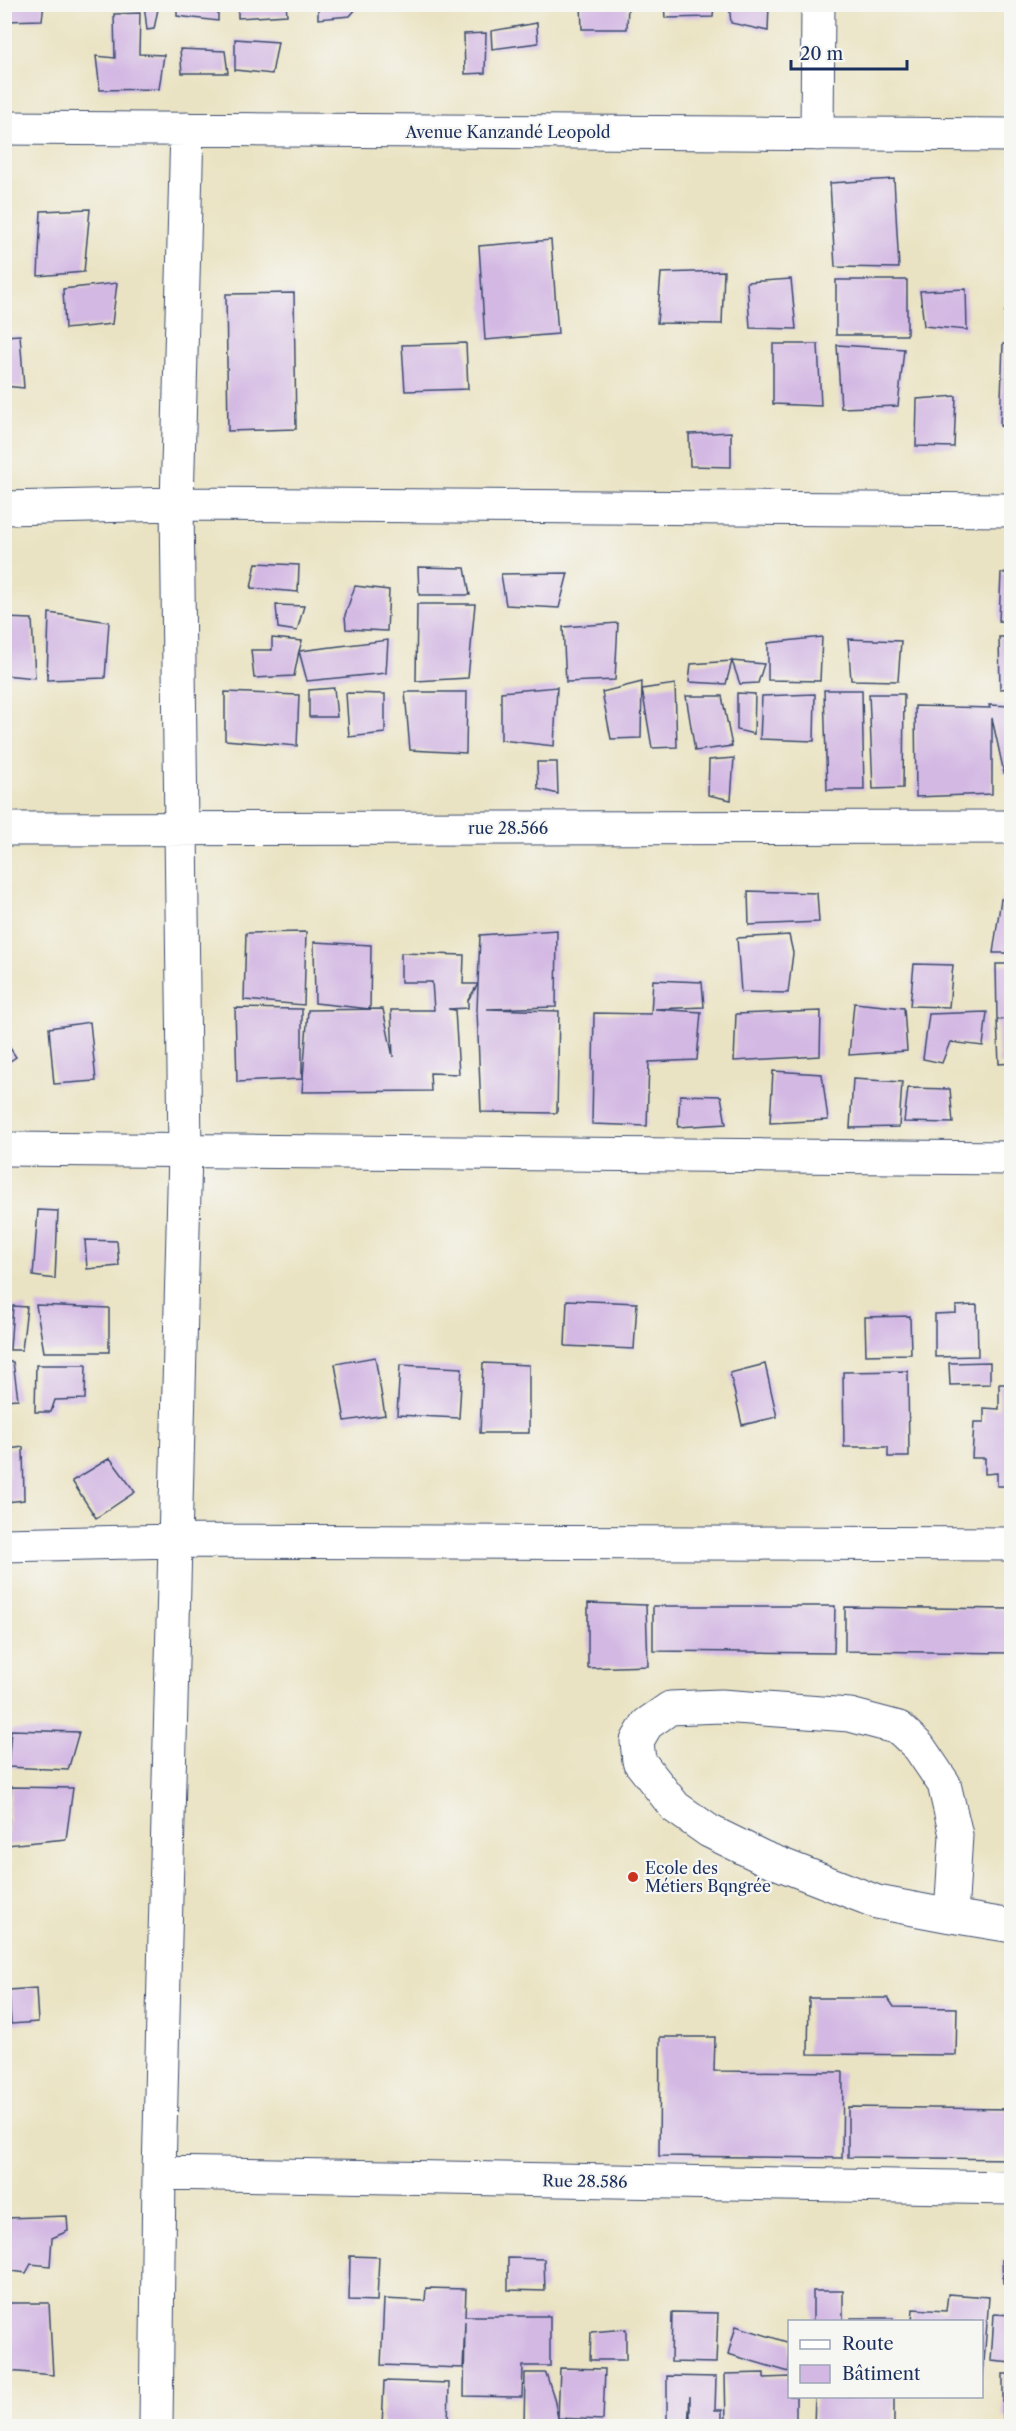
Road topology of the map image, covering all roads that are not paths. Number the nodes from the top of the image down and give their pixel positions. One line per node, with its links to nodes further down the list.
1 (818, 4): 4 (street)
2 (4, 128): 3 (street, Avenue Kanzandé Leopold)
3 (186, 129): 4 (street, Avenue Kanzandé Leopold); 6 (street)
4 (817, 134): 5 (street, Avenue Kanzandé Leopold)
5 (1011, 135)
6 (177, 504): 7 (street); 8 (street); 10 (street)
7 (4, 508)
8 (1011, 510)
9 (1011, 827): 10 (street, rue 28.566)
10 (180, 828): 11 (street, rue 28.566); 13 (street)
11 (4, 829)
12 (4, 1149): 13 (street)
13 (185, 1151): 14 (street); 15 (street)
14 (1011, 1158)
15 (174, 1541): 16 (street); 17 (street); 20 (street)
16 (1011, 1544)
17 (4, 1545)
18 (951, 1916): 18 (street); 19 (street)
19 (1011, 1926)
20 (159, 2174): 21 (street, Rue 28.586); 22 (street)
21 (1011, 2188)
22 (156, 2427)

